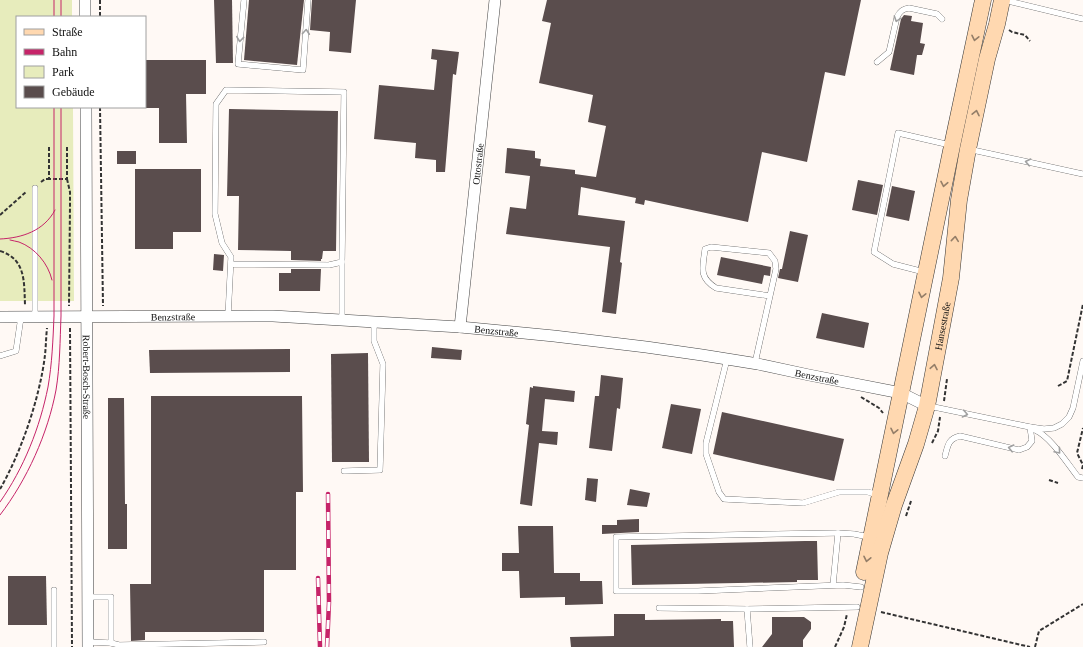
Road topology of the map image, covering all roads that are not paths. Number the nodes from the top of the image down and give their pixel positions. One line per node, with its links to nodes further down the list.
1 (85, 0): 7 (street)
2 (244, 0): 3 (lane, one-way to 3)
3 (308, 0)
4 (495, 0): 25 (street, Ottostraße)
5 (984, 0): 12 (main road, Hansestraße, one-way to 12)
6 (1002, 0): 9 (lane); 12 (main road, Hansestraße, one-way to 6)
7 (85, 16)
8 (942, 19): 10 (lane, one-way to 10)
9 (1083, 19)
10 (877, 62)
11 (86, 108): 21 (street, Robert-Bosch-Straße)
12 (960, 147): 13 (lane, one-way to 12); 17 (main road, Hansestraße, one-way to 17); 17 (lane); 31 (main road, Hansestraße, one-way to 12)
13 (1083, 174)
14 (34, 187): 20 (lane)
15 (342, 262): 16 (lane); 16 (lane); 23 (lane)
16 (232, 264): 22 (lane)
17 (926, 272): 30 (main road, Hansestraße, one-way to 30)
18 (770, 296): 18 (lane); 29 (lane)
19 (0, 317): 20 (street, Benzstraße)
20 (27, 317): 21 (street, Benzstraße); 26 (lane)
21 (87, 317): 22 (street, Benzstraße); 42 (street, Robert-Bosch-Straße)
22 (228, 317): 23 (street, Benzstraße)
23 (342, 320): 24 (street, Benzstraße)
24 (374, 322): 25 (street, Benzstraße); 34 (lane)
25 (460, 327): 27 (street, Benzstraße)
26 (0, 356)
27 (728, 359): 29 (street, Benzstraße); 36 (lane)
28 (1083, 361): 32 (lane)
29 (755, 363): 30 (street, Benzstraße)
30 (902, 393): 31 (street, Benzstraße); 36 (main road, Hansestraße, one-way to 36)
31 (926, 406): 32 (lane, one-way to 32); 52 (main road, Hansestraße)
32 (1030, 427): 33 (lane, one-way to 33); 35 (lane, one-way to 35)
33 (946, 456)
34 (344, 471)
35 (1082, 478)
36 (880, 495): 38 (main road, Hansestraße)
37 (838, 533): 38 (lane); 39 (lane); 39 (lane)
38 (872, 537): 40 (main road, Hansestraße, one-way to 40)
39 (833, 585): 40 (lane)
40 (861, 588): 44 (main road, Hansestraße)
41 (54, 590): 49 (lane)
42 (88, 597): 47 (lane); 48 (street, Robert-Bosch-Straße)
43 (659, 608): 45 (lane)
44 (857, 608): 45 (lane); 51 (main road, Hansestraße)
45 (747, 609): 50 (lane)
46 (264, 642): 47 (lane)
47 (111, 643): 48 (lane)
48 (88, 645)
49 (54, 647)
50 (750, 647)
51 (849, 647)
52 (860, 647)

